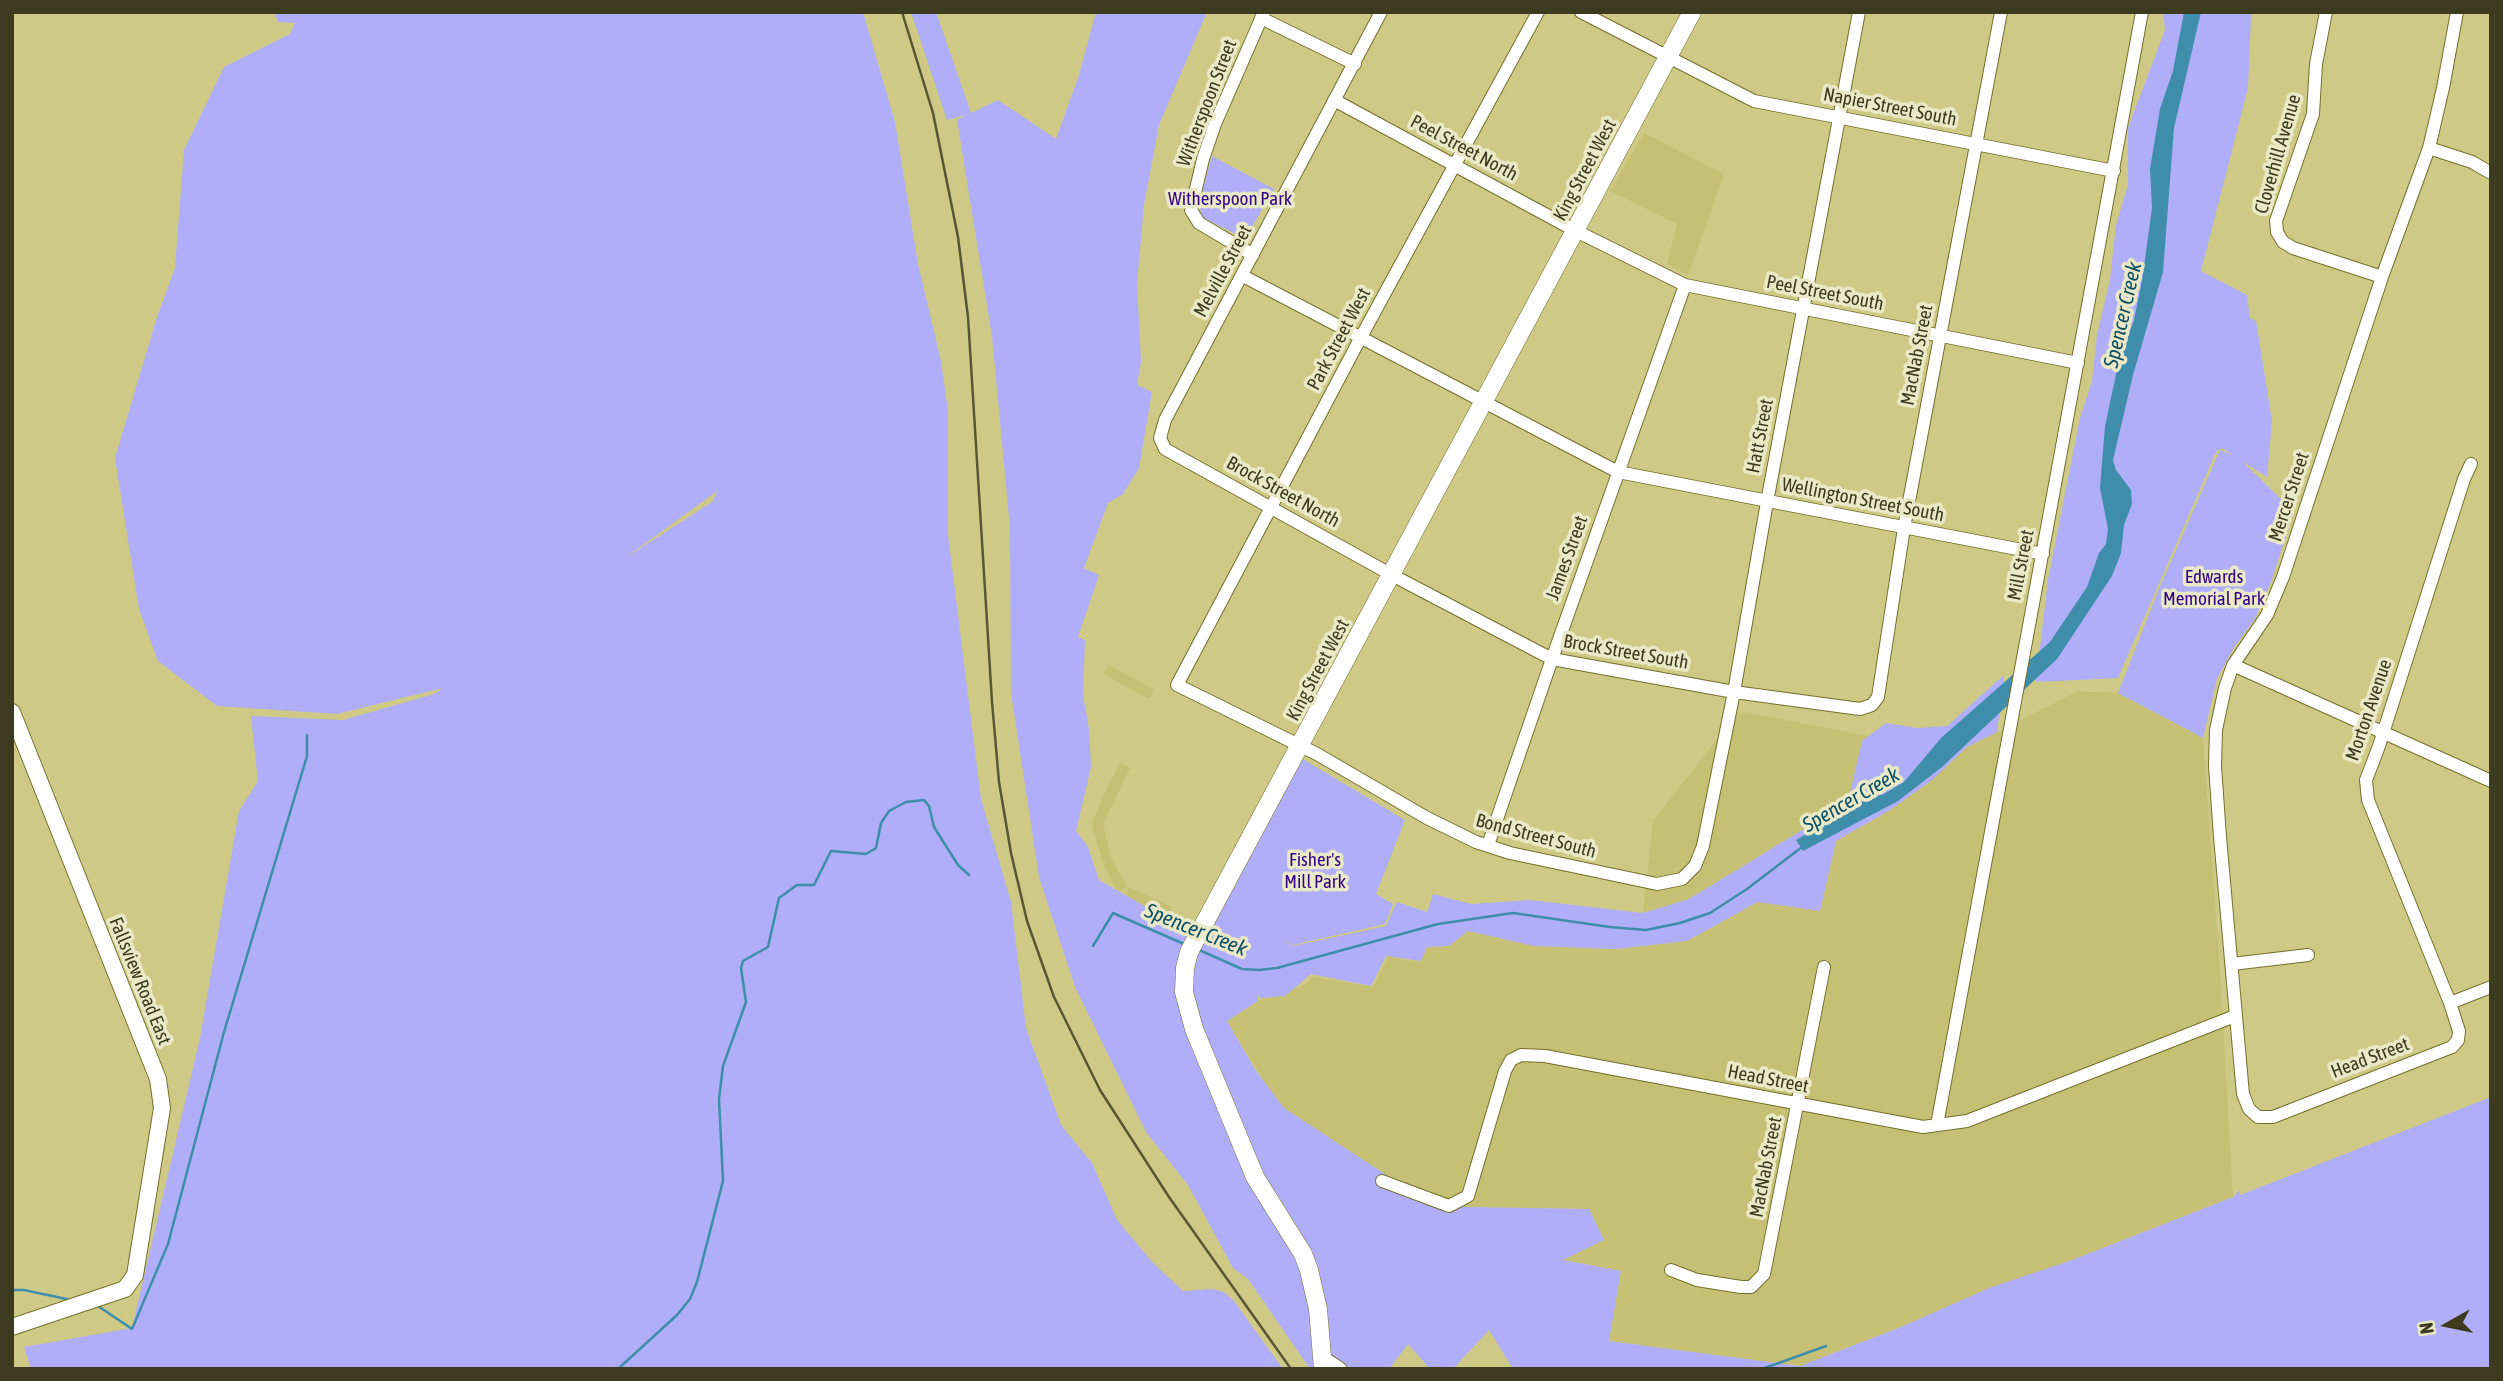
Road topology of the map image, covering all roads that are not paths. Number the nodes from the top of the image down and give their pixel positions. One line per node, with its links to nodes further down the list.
1 (1381, 12): 12 (street, Melville Street)
2 (1538, 12): 17 (street, Park Street West)
3 (1581, 12): 11 (street, Napier Street South)
4 (1692, 12): 11 (main road, King Street West)
5 (1860, 12): 14 (street, Hatt Street)
6 (2001, 12): 15 (street, MacNab Street)
7 (2141, 12): 18 (street, Mill Street)
8 (2326, 12): 23 (street, Cloverhill Avenue)
9 (2457, 12): 16 (street, Mercer Street)
10 (1262, 15): 12 (street); 21 (street, Witherspoon Street)
11 (1668, 57): 14 (street, Napier Street South); 20 (main road, King Street West)
12 (1354, 64): 13 (street, Melville Street)
13 (1334, 100): 17 (street, Peel Street North); 21 (street, Melville Street)
14 (1840, 116): 15 (street, Napier Street South); 25 (street, Hatt Street)
15 (1976, 143): 18 (street, Napier Street South); 26 (street, MacNab Street)
16 (2429, 148): 19 (street); 23 (street, Mercer Street)
17 (1456, 165): 20 (street, Peel Street North); 27 (street, Park Street West)
18 (2113, 171): 28 (street, Mill Street)
19 (2491, 173)
20 (1576, 231): 24 (street, Peel Street South); 29 (main road, King Street West)
21 (1253, 255): 22 (street, Melville Street)
22 (1243, 276): 27 (street, Wellington Street South); 30 (street, Melville Street)
23 (2382, 277): 39 (street, Mercer Street)
24 (1685, 285): 25 (street, Peel Street South); 32 (street, James Street)
25 (1805, 309): 26 (street, Peel Street South); 33 (street, Hatt Street)
26 (1941, 336): 28 (street, Peel Street South); 35 (street, MacNab Street)
27 (1362, 337): 29 (street, Wellington Street South); 34 (street, Park Street West)
28 (2078, 363): 36 (street, Mill Street)
29 (1484, 402): 32 (street, Wellington Street South); 37 (main road, King Street West)
30 (1160, 438): 34 (street, Brock Street North)
31 (2471, 464): 44 (street, Morton Avenue)
32 (1618, 472): 33 (street, Wellington Street South); 38 (street, James Street)
33 (1767, 502): 35 (street, Wellington Street South); 41 (street, Hatt Street)
34 (1272, 509): 37 (street, Brock Street North); 40 (street, Park Street West)
35 (1904, 528): 36 (street, Wellington Street South); 42 (street, MacNab Street)
36 (2043, 554): 57 (street, Mill Street)
37 (1392, 575): 38 (street, Brock Street South); 45 (main road, King Street West)
38 (1552, 659): 41 (street, Brock Street South); 47 (street, James Street)
39 (2234, 665): 44 (street); 50 (street, Mercer Street)
40 (1177, 685): 45 (street, Bond Street South)
41 (1734, 692): 42 (street, Brock Street South); 48 (street, Hatt Street)
42 (1872, 705)
43 (12, 712): 60 (street, Fallsview Road East)
44 (2383, 734): 46 (street); 53 (street, Morton Avenue)
45 (1301, 746): 47 (street, Bond Street South); 61 (main road, King Street West)
46 (2491, 781)
47 (1488, 845): 48 (street, Bond Street South)
48 (1695, 866)
49 (2308, 955): 50 (street)
50 (2232, 964): 54 (street, Mercer Street)
51 (1824, 967): 55 (street, MacNab Street)
52 (2491, 987): 53 (street)
53 (2450, 1003): 56 (street, Head Street)
54 (2235, 1016): 56 (street, Mercer Street); 57 (street, Head Street)
55 (1798, 1104): 57 (street, Head Street); 58 (street, Head Street); 59 (street, MacNab Street)
56 (2258, 1117)
57 (1937, 1125)
58 (1382, 1181)
59 (1671, 1270)
60 (12, 1327)
61 (1323, 1363): 62 (street)
62 (1341, 1369)

